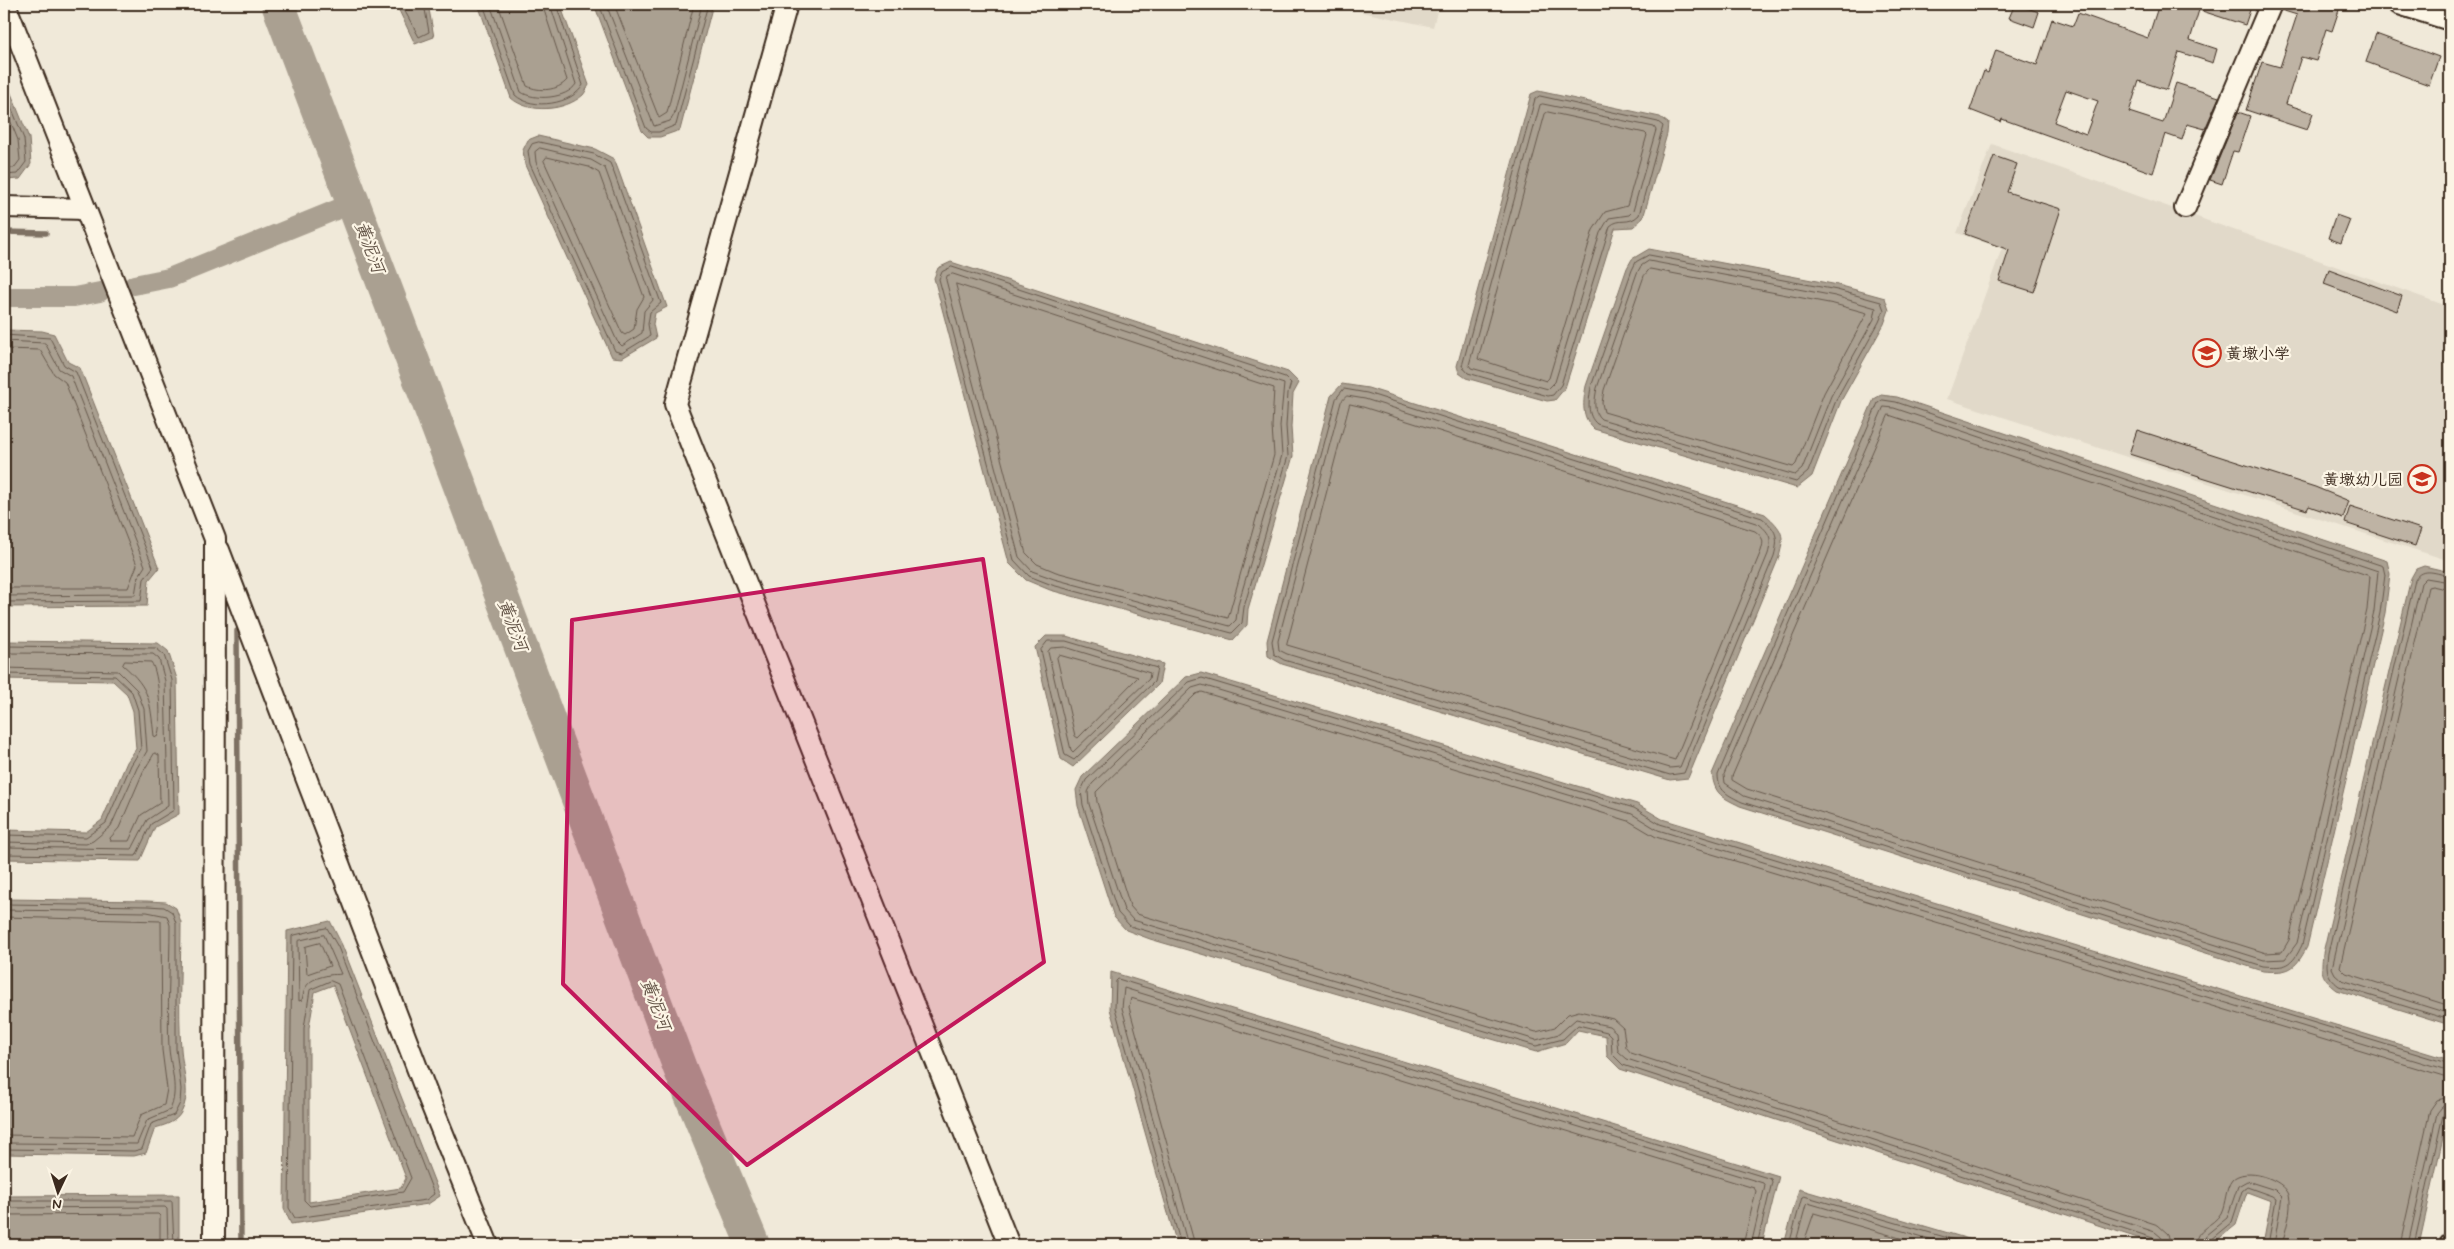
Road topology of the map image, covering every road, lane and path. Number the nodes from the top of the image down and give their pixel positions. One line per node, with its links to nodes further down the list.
1 (5, 4): 8 (street)
2 (787, 4): 12 (street)
3 (2272, 4): 7 (street)
4 (2399, 4): 5 (street)
5 (2450, 20)
6 (4, 207): 8 (street)
7 (2185, 208)
8 (86, 209): 9 (street)
9 (215, 539): 10 (street); 11 (street)
10 (214, 1245)
11 (488, 1245)
12 (1009, 1245)

